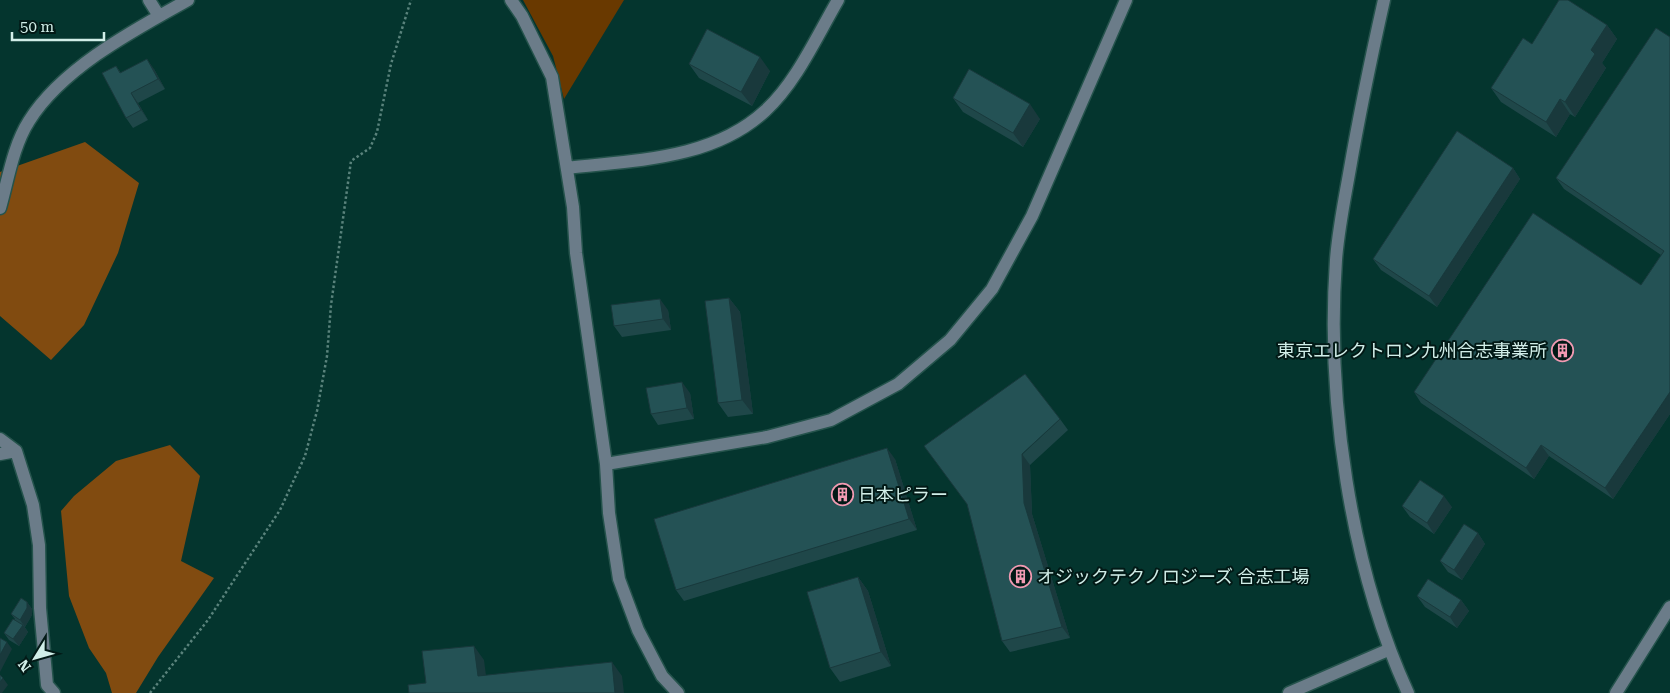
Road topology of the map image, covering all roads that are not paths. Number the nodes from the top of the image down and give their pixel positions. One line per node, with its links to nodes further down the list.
1 (149, 0): 7 (street)
2 (188, 0): 7 (street)
3 (511, 0): 8 (street)
4 (838, 0): 8 (street)
5 (1126, 0): 13 (street)
6 (1384, 0): 15 (street)
7 (159, 16): 9 (street)
8 (567, 168): 13 (street)
9 (0, 208)
10 (0, 439): 11 (street)
11 (16, 451): 12 (street); 16 (street)
12 (0, 454)
13 (606, 464): 17 (street)
14 (1670, 607): 20 (street)
15 (1388, 650): 18 (street); 19 (street)
16 (54, 693)
17 (678, 693)
18 (1289, 693)
19 (1408, 693)
20 (1616, 693)

